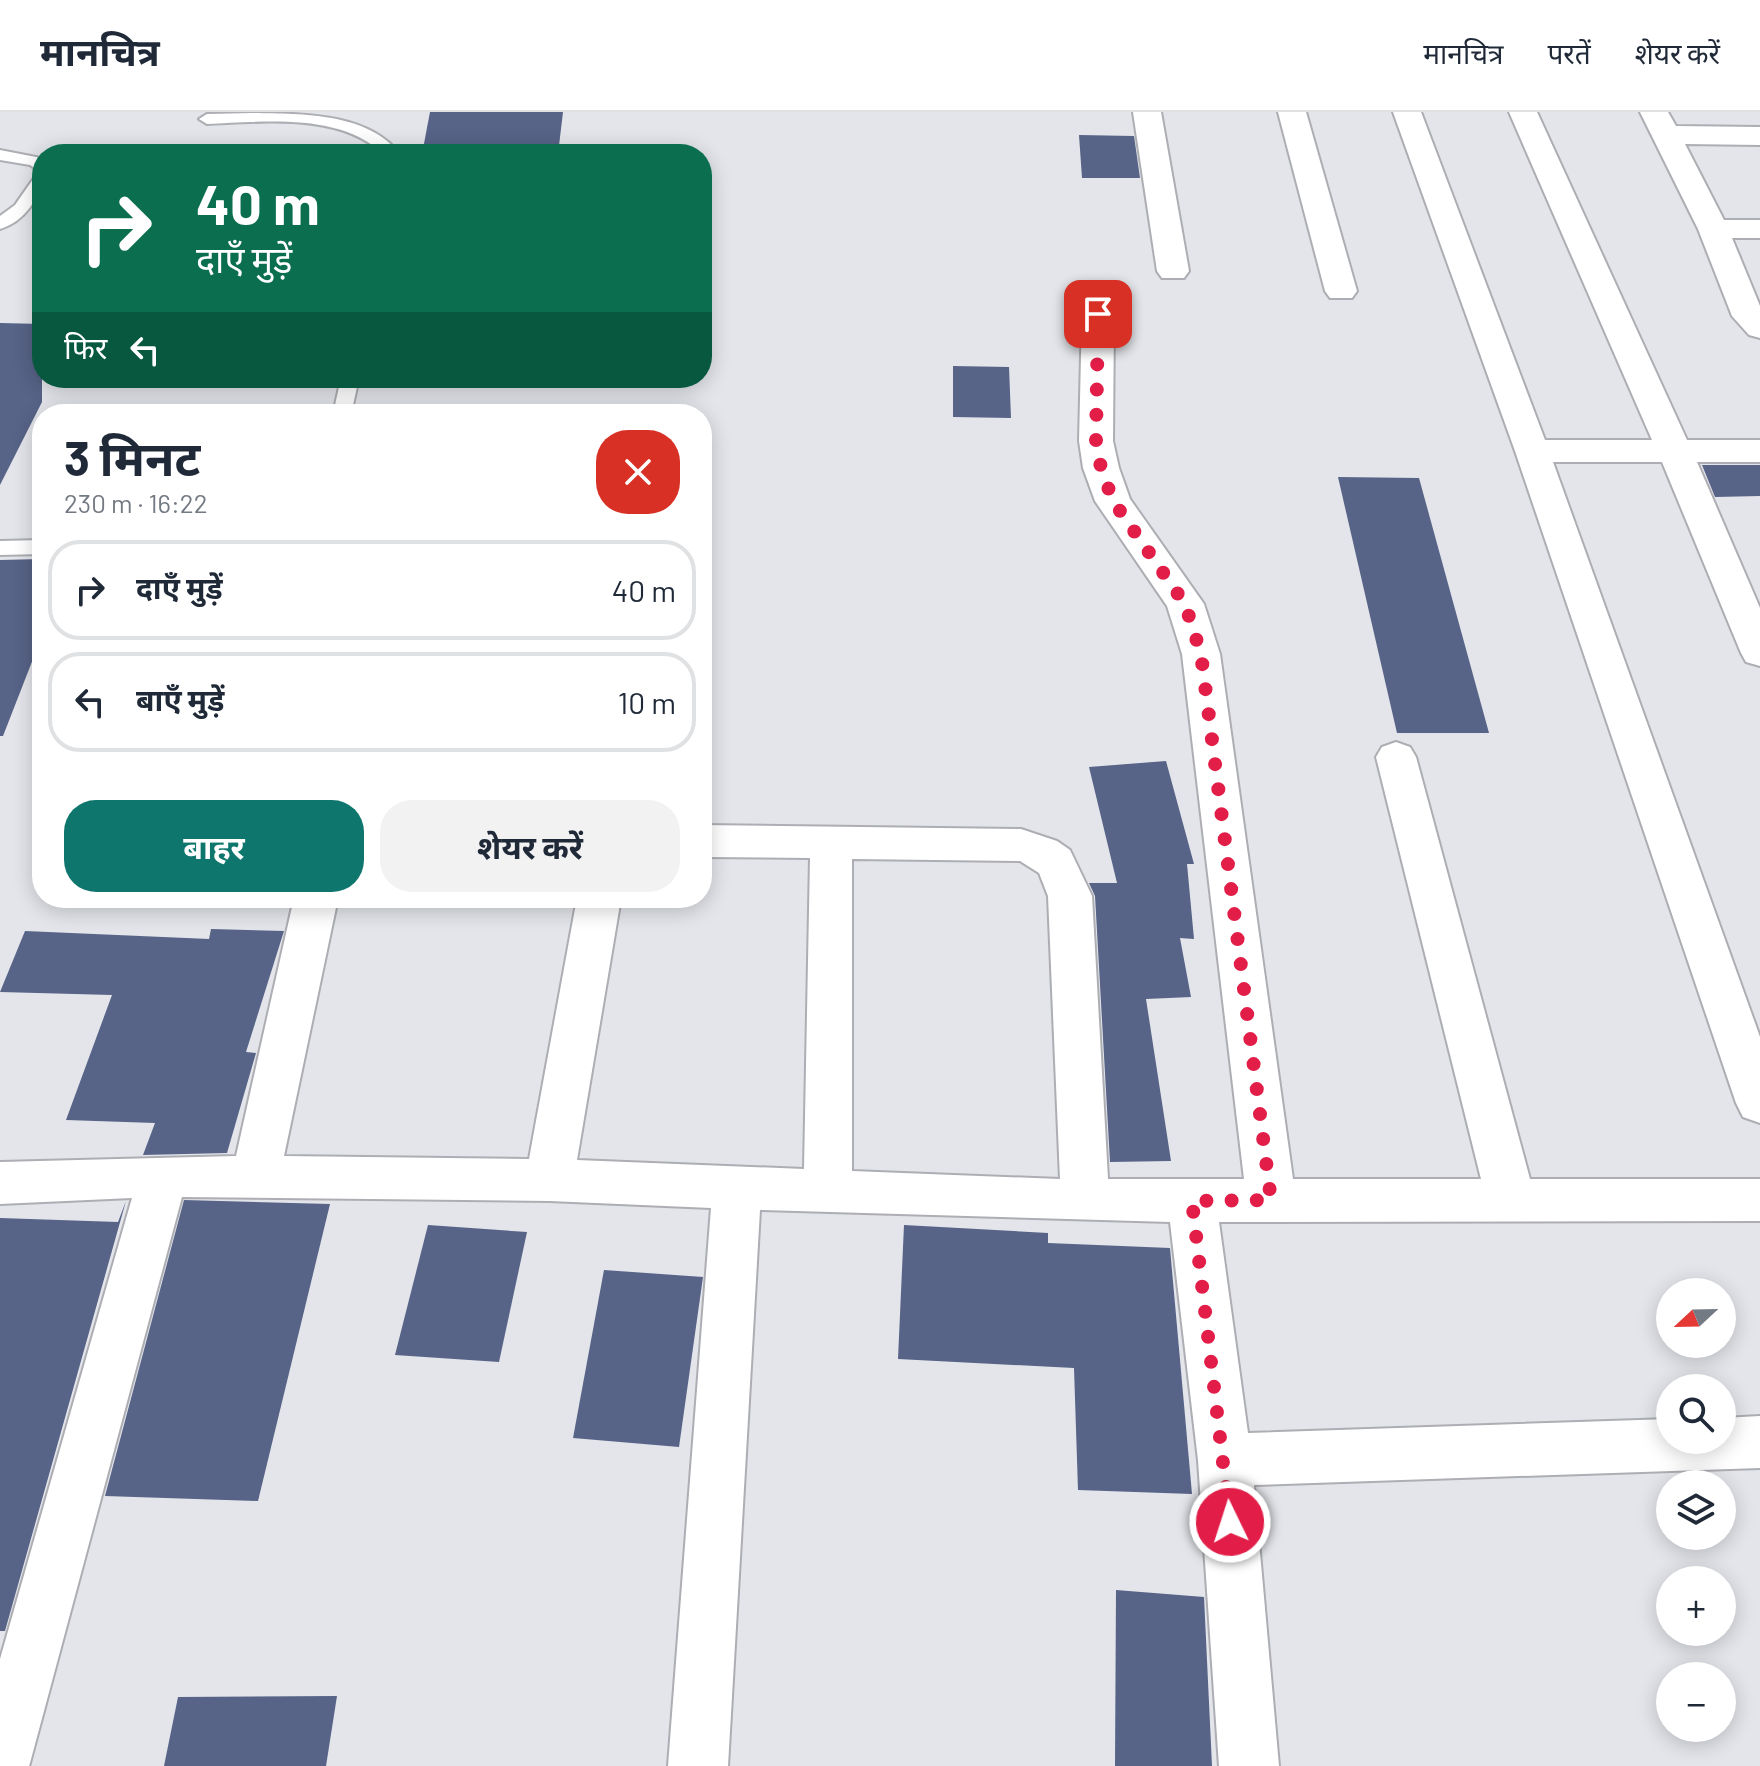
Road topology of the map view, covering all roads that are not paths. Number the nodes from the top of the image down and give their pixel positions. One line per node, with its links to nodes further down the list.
1 (1147, 112): 15 (street)
2 (1292, 112): 16 (street)
3 (1407, 112): 19 (street)
4 (1523, 112): 21 (street)
5 (207, 119): 8 (lane)
6 (1661, 124): 7 (street); 13 (street)
7 (1760, 136)
8 (384, 144)
9 (0, 155): 10 (lane)
10 (32, 162)
11 (32, 192): 12 (lane)
12 (0, 224)
13 (1713, 229): 14 (street); 18 (street)
14 (1760, 229)
15 (1173, 271)
16 (1341, 291)
17 (1098, 314): 37 (street)
18 (1760, 328)
19 (1532, 451): 21 (street); 30 (street)
20 (1760, 451): 21 (street)
21 (1675, 452): 24 (street)
22 (32, 547): 23 (lane)
23 (0, 548)
24 (1760, 653)
25 (1396, 757): 38 (street)
26 (712, 841): 27 (street)
27 (831, 842): 36 (street); 40 (street)
28 (314, 908): 32 (street)
29 (597, 908): 33 (street)
30 (1760, 1103)
31 (163, 1176): 32 (street); 34 (street); 44 (street)
32 (255, 1177): 33 (street)
33 (549, 1180): 35 (street)
34 (0, 1183)
35 (737, 1188): 36 (street); 45 (street)
36 (828, 1193): 40 (street)
37 (1271, 1200): 38 (street); 41 (street)
38 (1511, 1200): 39 (street)
39 (1760, 1200)
40 (1085, 1201): 41 (street)
41 (1192, 1201): 43 (street)
42 (1760, 1442): 43 (street)
43 (1225, 1460): 46 (street)
44 (0, 1763)
45 (698, 1766)
46 (1249, 1766)

